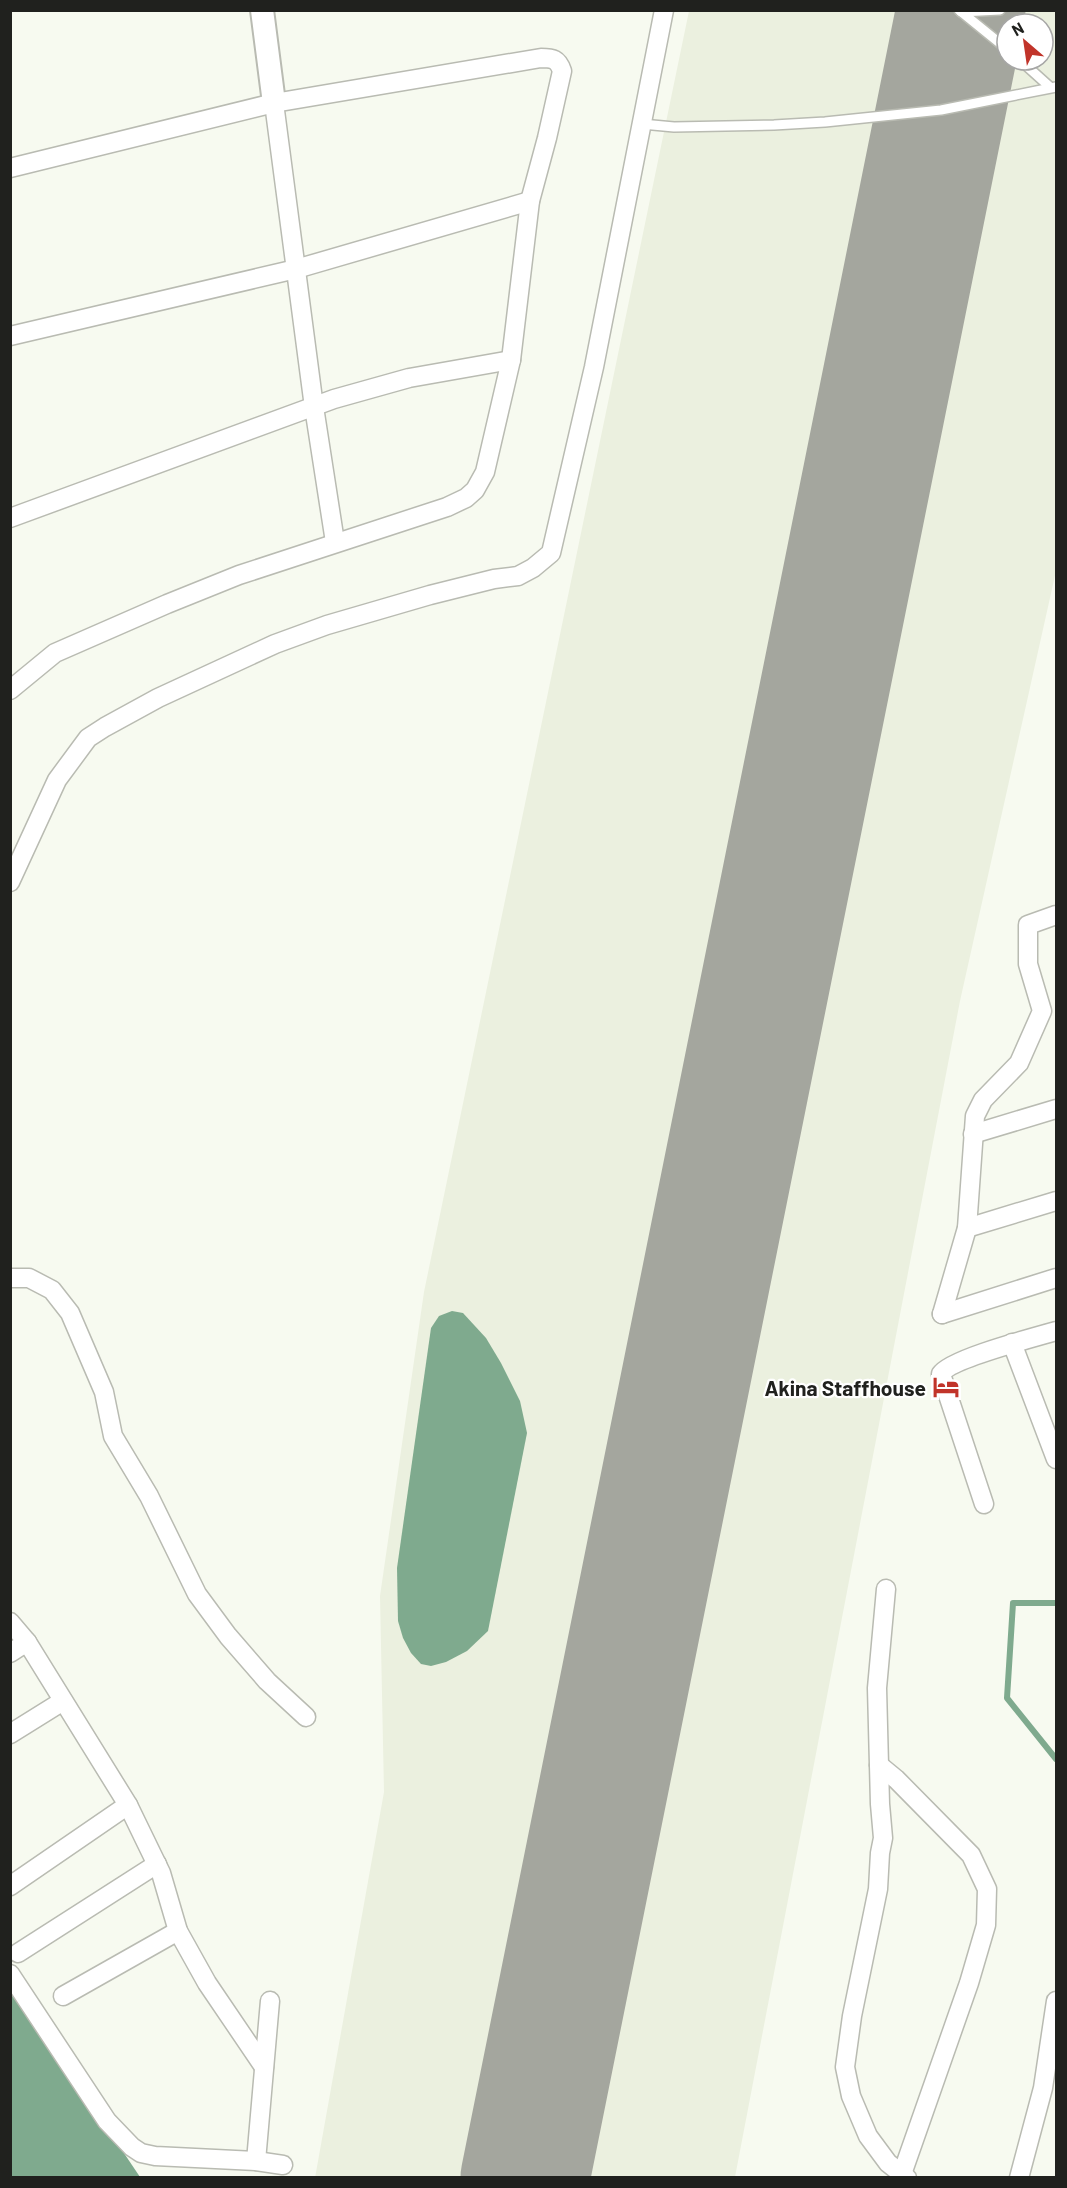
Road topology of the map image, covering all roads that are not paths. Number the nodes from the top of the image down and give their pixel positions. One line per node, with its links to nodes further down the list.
1 (262, 10): 8 (street)
2 (664, 10): 9 (street)
3 (1000, 10): 4 (lane)
4 (960, 11): 5 (lane)
5 (995, 39)
6 (1035, 72): 7 (lane)
7 (1053, 87): 9 (lane)
8 (274, 103): 10 (street); 11 (street); 12 (street)
9 (642, 124): 19 (street)
10 (11, 165)
11 (530, 201): 12 (street); 14 (street)
12 (296, 269): 13 (street); 15 (street)
13 (10, 336)
14 (511, 360): 15 (street); 17 (street)
15 (314, 407): 16 (street); 17 (street)
16 (10, 518)
17 (335, 542): 18 (street)
18 (10, 690)
19 (10, 882)
20 (1056, 915): 22 (street)
21 (1056, 1109): 22 (street)
22 (973, 1134): 24 (street)
23 (1056, 1202): 24 (street)
24 (967, 1228): 26 (street)
25 (10, 1278): 36 (street)
26 (1056, 1278)
27 (1056, 1331): 28 (street)
28 (1012, 1343): 29 (street); 30 (street)
29 (1056, 1459)
30 (984, 1504)
31 (886, 1589): 38 (street)
32 (10, 1622): 33 (street)
33 (27, 1642): 34 (street); 35 (street)
34 (10, 1653)
35 (63, 1701): 37 (street); 39 (street)
36 (306, 1717)
37 (10, 1734)
38 (879, 1766): 51 (street); 51 (street)
39 (128, 1804): 40 (street); 41 (street)
40 (157, 1864): 42 (street); 43 (street)
41 (10, 1886)
42 (178, 1931): 45 (street); 48 (street)
43 (18, 1953)
44 (10, 1974): 49 (street)
45 (63, 1996)
46 (270, 2001): 48 (street)
47 (1056, 2001): 52 (street)
48 (264, 2067): 49 (street)
49 (256, 2161): 50 (street)
50 (283, 2165)
51 (904, 2176)
52 (1019, 2178)

